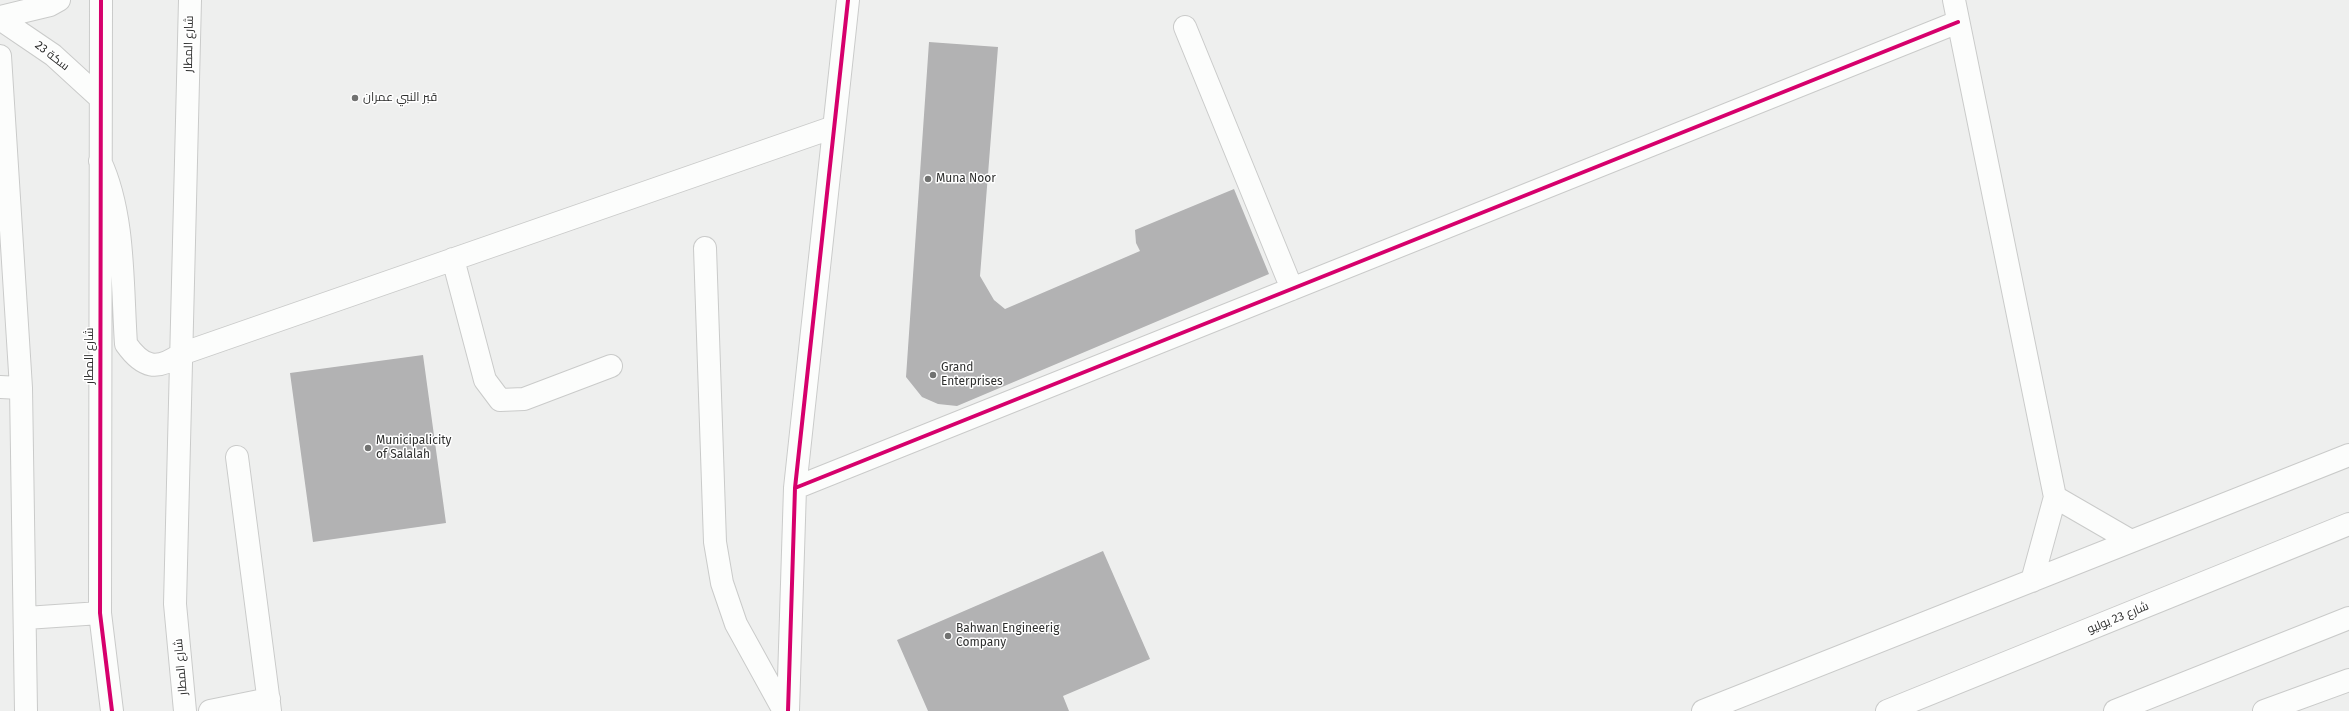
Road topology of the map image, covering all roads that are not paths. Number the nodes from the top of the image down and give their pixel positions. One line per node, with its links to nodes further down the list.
1 (59, 0): 6 (street, 23 سكة)
2 (101, 0): 10 (street, شارع المطار)
3 (190, 0): 16 (street, شارع المطار)
4 (848, 0): 11 (street)
5 (1954, 0): 7 (street)
6 (0, 18): 10 (street, 23 سكة)
7 (1958, 22): 15 (street); 22 (street)
8 (1185, 28): 15 (street)
9 (0, 56): 18 (street)
10 (100, 98): 12 (street, شارع المطار)
11 (834, 127): 14 (street); 21 (street)
12 (100, 161): 16 (street); 26 (street, شارع المطار)
13 (706, 248): 35 (street)
14 (453, 259): 16 (street); 17 (street)
15 (1292, 289): 21 (street)
16 (181, 354): 33 (street, شارع المطار)
17 (611, 366)
18 (10, 387): 27 (street)
19 (2349, 455): 24 (street)
20 (237, 457): 30 (street)
21 (795, 488): 36 (street)
22 (2055, 497): 24 (street); 25 (street)
23 (2349, 524): 38 (street, شارع 23 يوليو)
24 (2130, 541): 25 (street)
25 (2032, 581): 37 (street)
26 (100, 613): 27 (street); 32 (street, شارع المطار)
27 (26, 618): 31 (street)
28 (2349, 618): 39 (street)
29 (2349, 680): 40 (street)
30 (269, 705): 34 (street)
31 (26, 711)
32 (112, 711)
33 (185, 711)
34 (210, 711)
35 (784, 711)
36 (788, 711)
37 (1703, 711)
38 (1887, 711)
39 (2115, 711)
40 (2264, 711)

